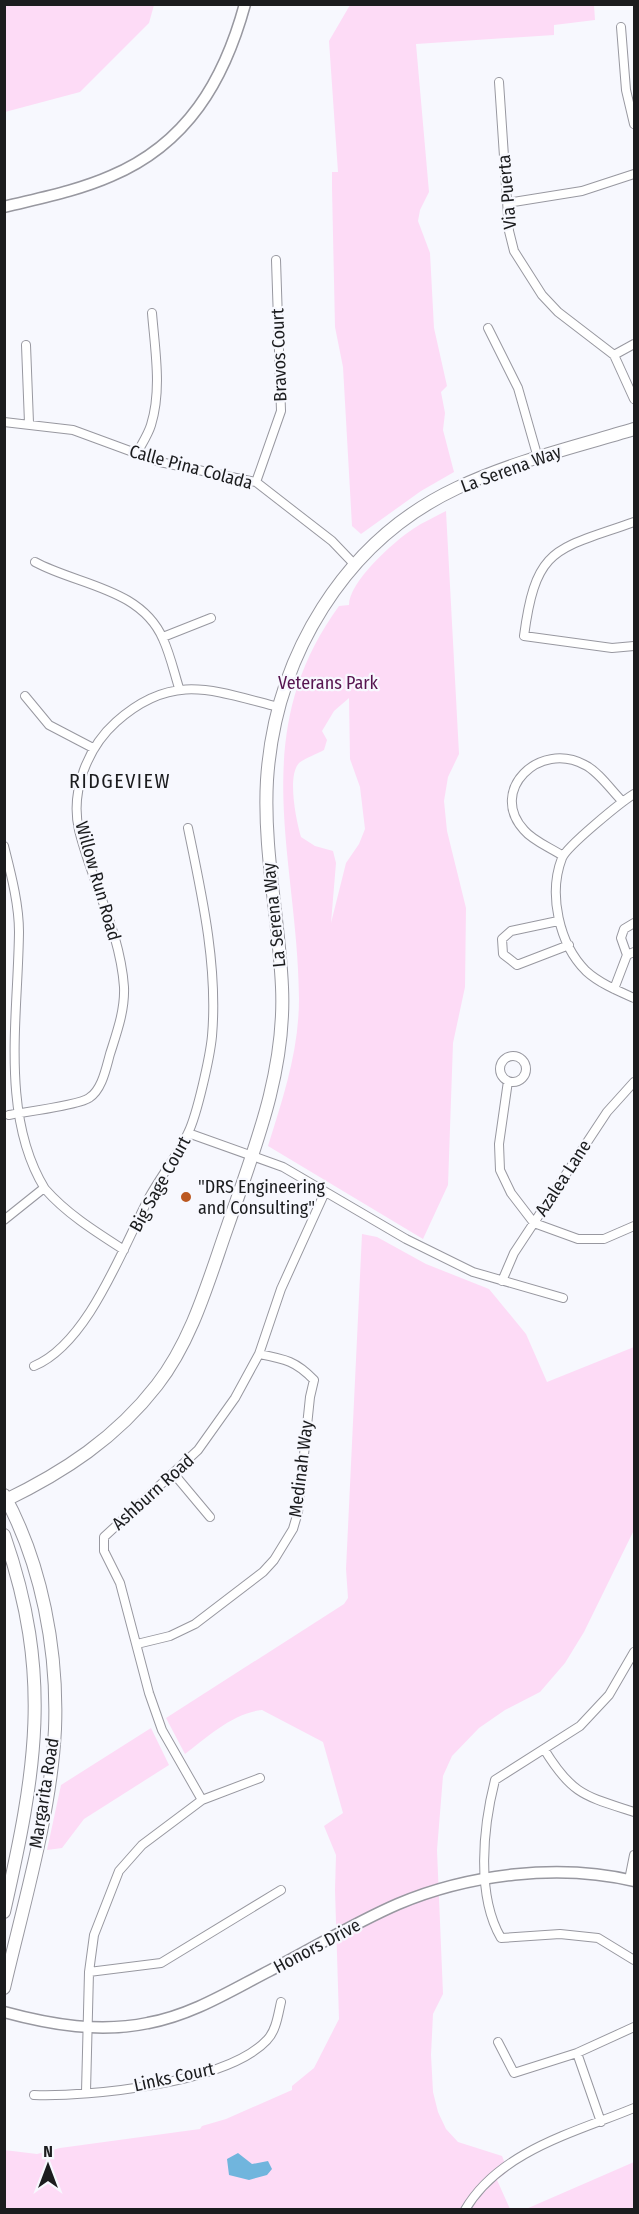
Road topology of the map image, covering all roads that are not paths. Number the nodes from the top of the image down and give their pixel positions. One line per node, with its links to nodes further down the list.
1 (244, 4): 7 (street)
2 (621, 27): 4 (street)
3 (498, 82): 6 (street, Via Puerta)
4 (634, 124)
5 (634, 174): 6 (street)
6 (507, 203): 13 (street, Via Puerta)
7 (4, 207)
8 (276, 260): 20 (street, Bravos Court)
9 (152, 313): 18 (street)
10 (488, 328): 19 (street)
11 (634, 344): 13 (street)
12 (26, 345): 16 (street)
13 (614, 355): 14 (street, Via Puerta)
14 (634, 399)
15 (4, 422): 16 (street, Calle Pina Colada)
16 (29, 423): 18 (street, Calle Pina Colada)
17 (634, 429): 19 (main road, La Serena Way)
18 (136, 455): 20 (street, Calle Pina Colada)
19 (538, 458): 23 (main road, La Serena Way)
20 (256, 482): 23 (street, Calle Pina Colada)
21 (634, 522): 26 (street)
22 (34, 562): 25 (street)
23 (354, 564): 29 (main road, La Serena Way)
24 (211, 618): 25 (street)
25 (163, 637): 27 (street)
26 (634, 646)
27 (178, 688): 29 (street, Willow Run Road); 30 (street, Willow Run Road)
28 (25, 696): 30 (street)
29 (278, 707): 46 (main road, La Serena Way)
30 (93, 748): 44 (street, Willow Run Road)
31 (634, 794): 32 (street)
32 (622, 801): 35 (street); 35 (street)
33 (188, 828): 45 (street, Big Sage Court)
34 (4, 846): 44 (street)
35 (563, 856): 36 (street)
36 (558, 921): 38 (street); 38 (street)
37 (634, 923): 39 (street)
38 (569, 945): 40 (street)
39 (631, 954): 40 (street)
40 (614, 989): 41 (street)
41 (634, 998)
42 (508, 1081): 50 (street)
43 (633, 1086): 50 (street, Azalea Lane)
44 (9, 1115): 47 (street)
45 (188, 1133): 46 (street); 52 (street, Big Sage Court)
46 (251, 1156): 48 (street); 58 (main road, La Serena Way)
47 (44, 1188): 49 (street); 52 (street)
48 (325, 1192): 53 (street); 55 (street, Ashburn Road)
49 (4, 1220)
50 (534, 1223): 51 (street); 53 (street, Azalea Lane)
51 (634, 1226)
52 (124, 1250): 56 (street, Big Sage Court)
53 (502, 1281): 54 (street)
54 (563, 1298)
55 (259, 1354): 57 (street, Ashburn Road); 61 (street, Medinah Way)
56 (34, 1366)
57 (174, 1474): 59 (street); 61 (street, Ashburn Road)
58 (5, 1499): 74 (main road, Margarita Road)
59 (210, 1517)
60 (4, 1535): 71 (main road, Margarita Road)
61 (137, 1644): 65 (street, Ashburn Road)
62 (634, 1652): 63 (street)
63 (544, 1749): 66 (street); 68 (street)
64 (260, 1778): 65 (street)
65 (202, 1800): 73 (street)
66 (634, 1812)
67 (634, 1855): 69 (street)
68 (487, 1879): 69 (street, Honors Drive); 72 (street); 78 (street, Honors Drive)
69 (632, 1880)
70 (281, 1890): 73 (street)
71 (4, 1911)
72 (634, 1960)
73 (88, 1972): 78 (street)
74 (4, 1988)
75 (281, 2002): 81 (street, Links Court)
76 (4, 2012): 78 (street, Honors Drive)
77 (634, 2027): 80 (street)
78 (86, 2028): 81 (street)
79 (498, 2042): 80 (street)
80 (576, 2053): 84 (street)
81 (86, 2092): 82 (street, Links Court)
82 (34, 2095)
83 (634, 2108): 84 (street)
84 (601, 2122): 85 (street)
85 (465, 2210)

